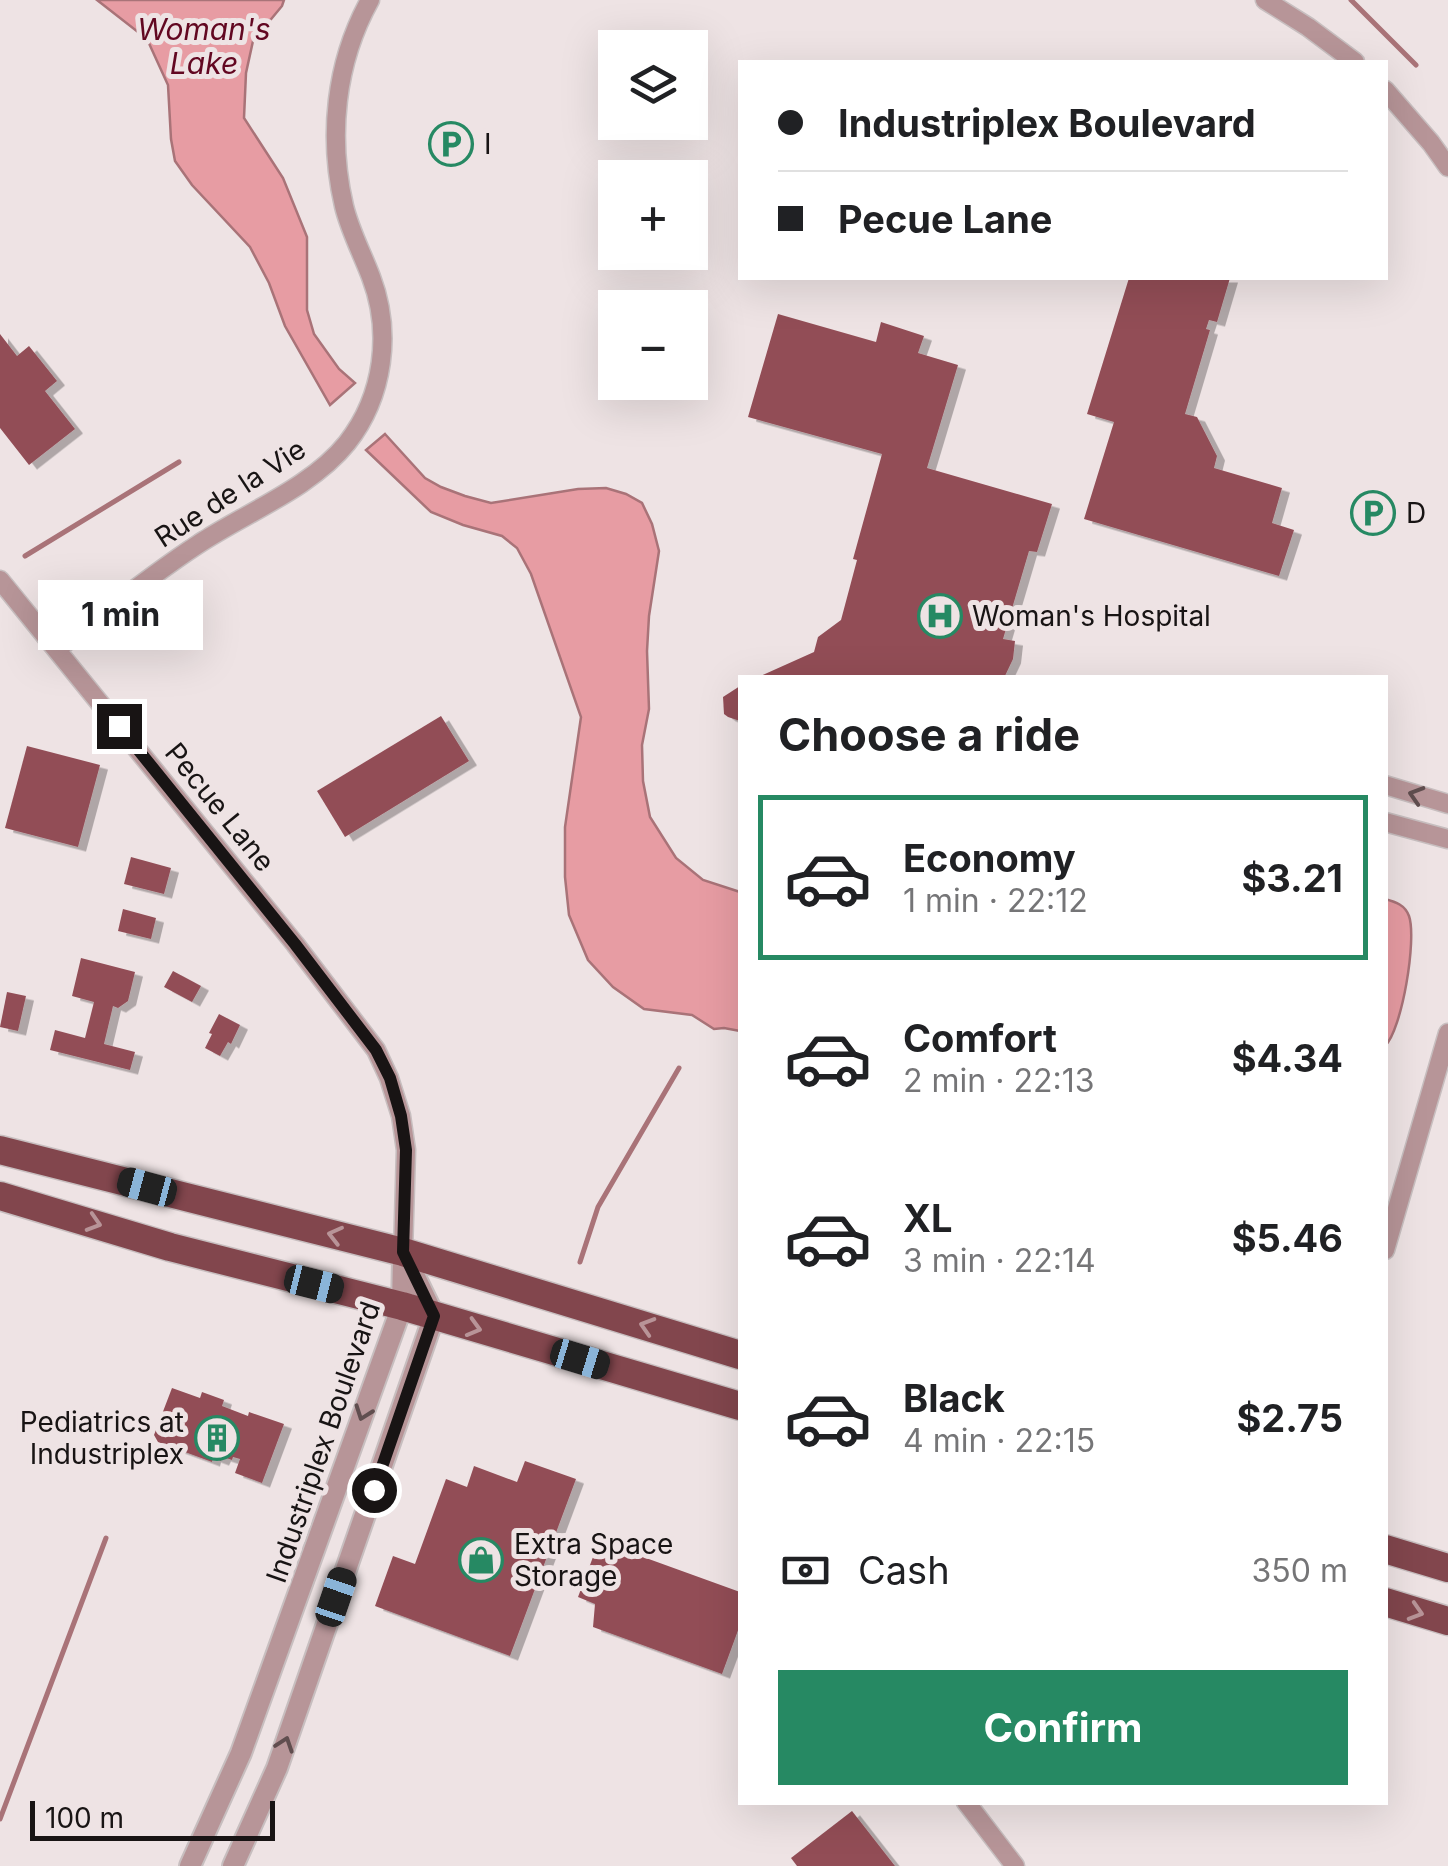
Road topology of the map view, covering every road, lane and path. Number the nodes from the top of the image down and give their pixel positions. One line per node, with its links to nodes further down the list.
1 (370, 0): 7 (street, Rue de la Vie)
2 (1265, 0): 3 (street)
3 (1351, 60)
4 (1388, 93): 5 (street)
5 (1448, 167)
6 (0, 580): 7 (street, Pecue Lane)
7 (56, 650): 16 (street, Pecue Lane)
8 (1388, 786): 9 (street, one-way to 8)
9 (1448, 804)
10 (1388, 823): 11 (street)
11 (1448, 839)
12 (1448, 1033): 15 (street)
13 (0, 1150): 16 (highway, one-way to 13)
14 (0, 1196): 17 (highway, one-way to 17)
15 (1388, 1240)
16 (403, 1252): 17 (street, Industriplex Boulevard); 18 (street, Industriplex Boulevard); 19 (highway, one-way to 16)
17 (402, 1306): 18 (highway); 26 (street, Industriplex Boulevard, one-way to 26)
18 (434, 1316): 20 (highway, one-way to 20); 27 (street, one-way to 18)
19 (738, 1354)
20 (738, 1405)
21 (1388, 1550): 22 (highway)
22 (1448, 1568)
23 (1388, 1603): 24 (highway, one-way to 24)
24 (1448, 1621)
25 (968, 1805): 28 (street)
26 (190, 1866)
27 (233, 1866)
28 (1015, 1866)

